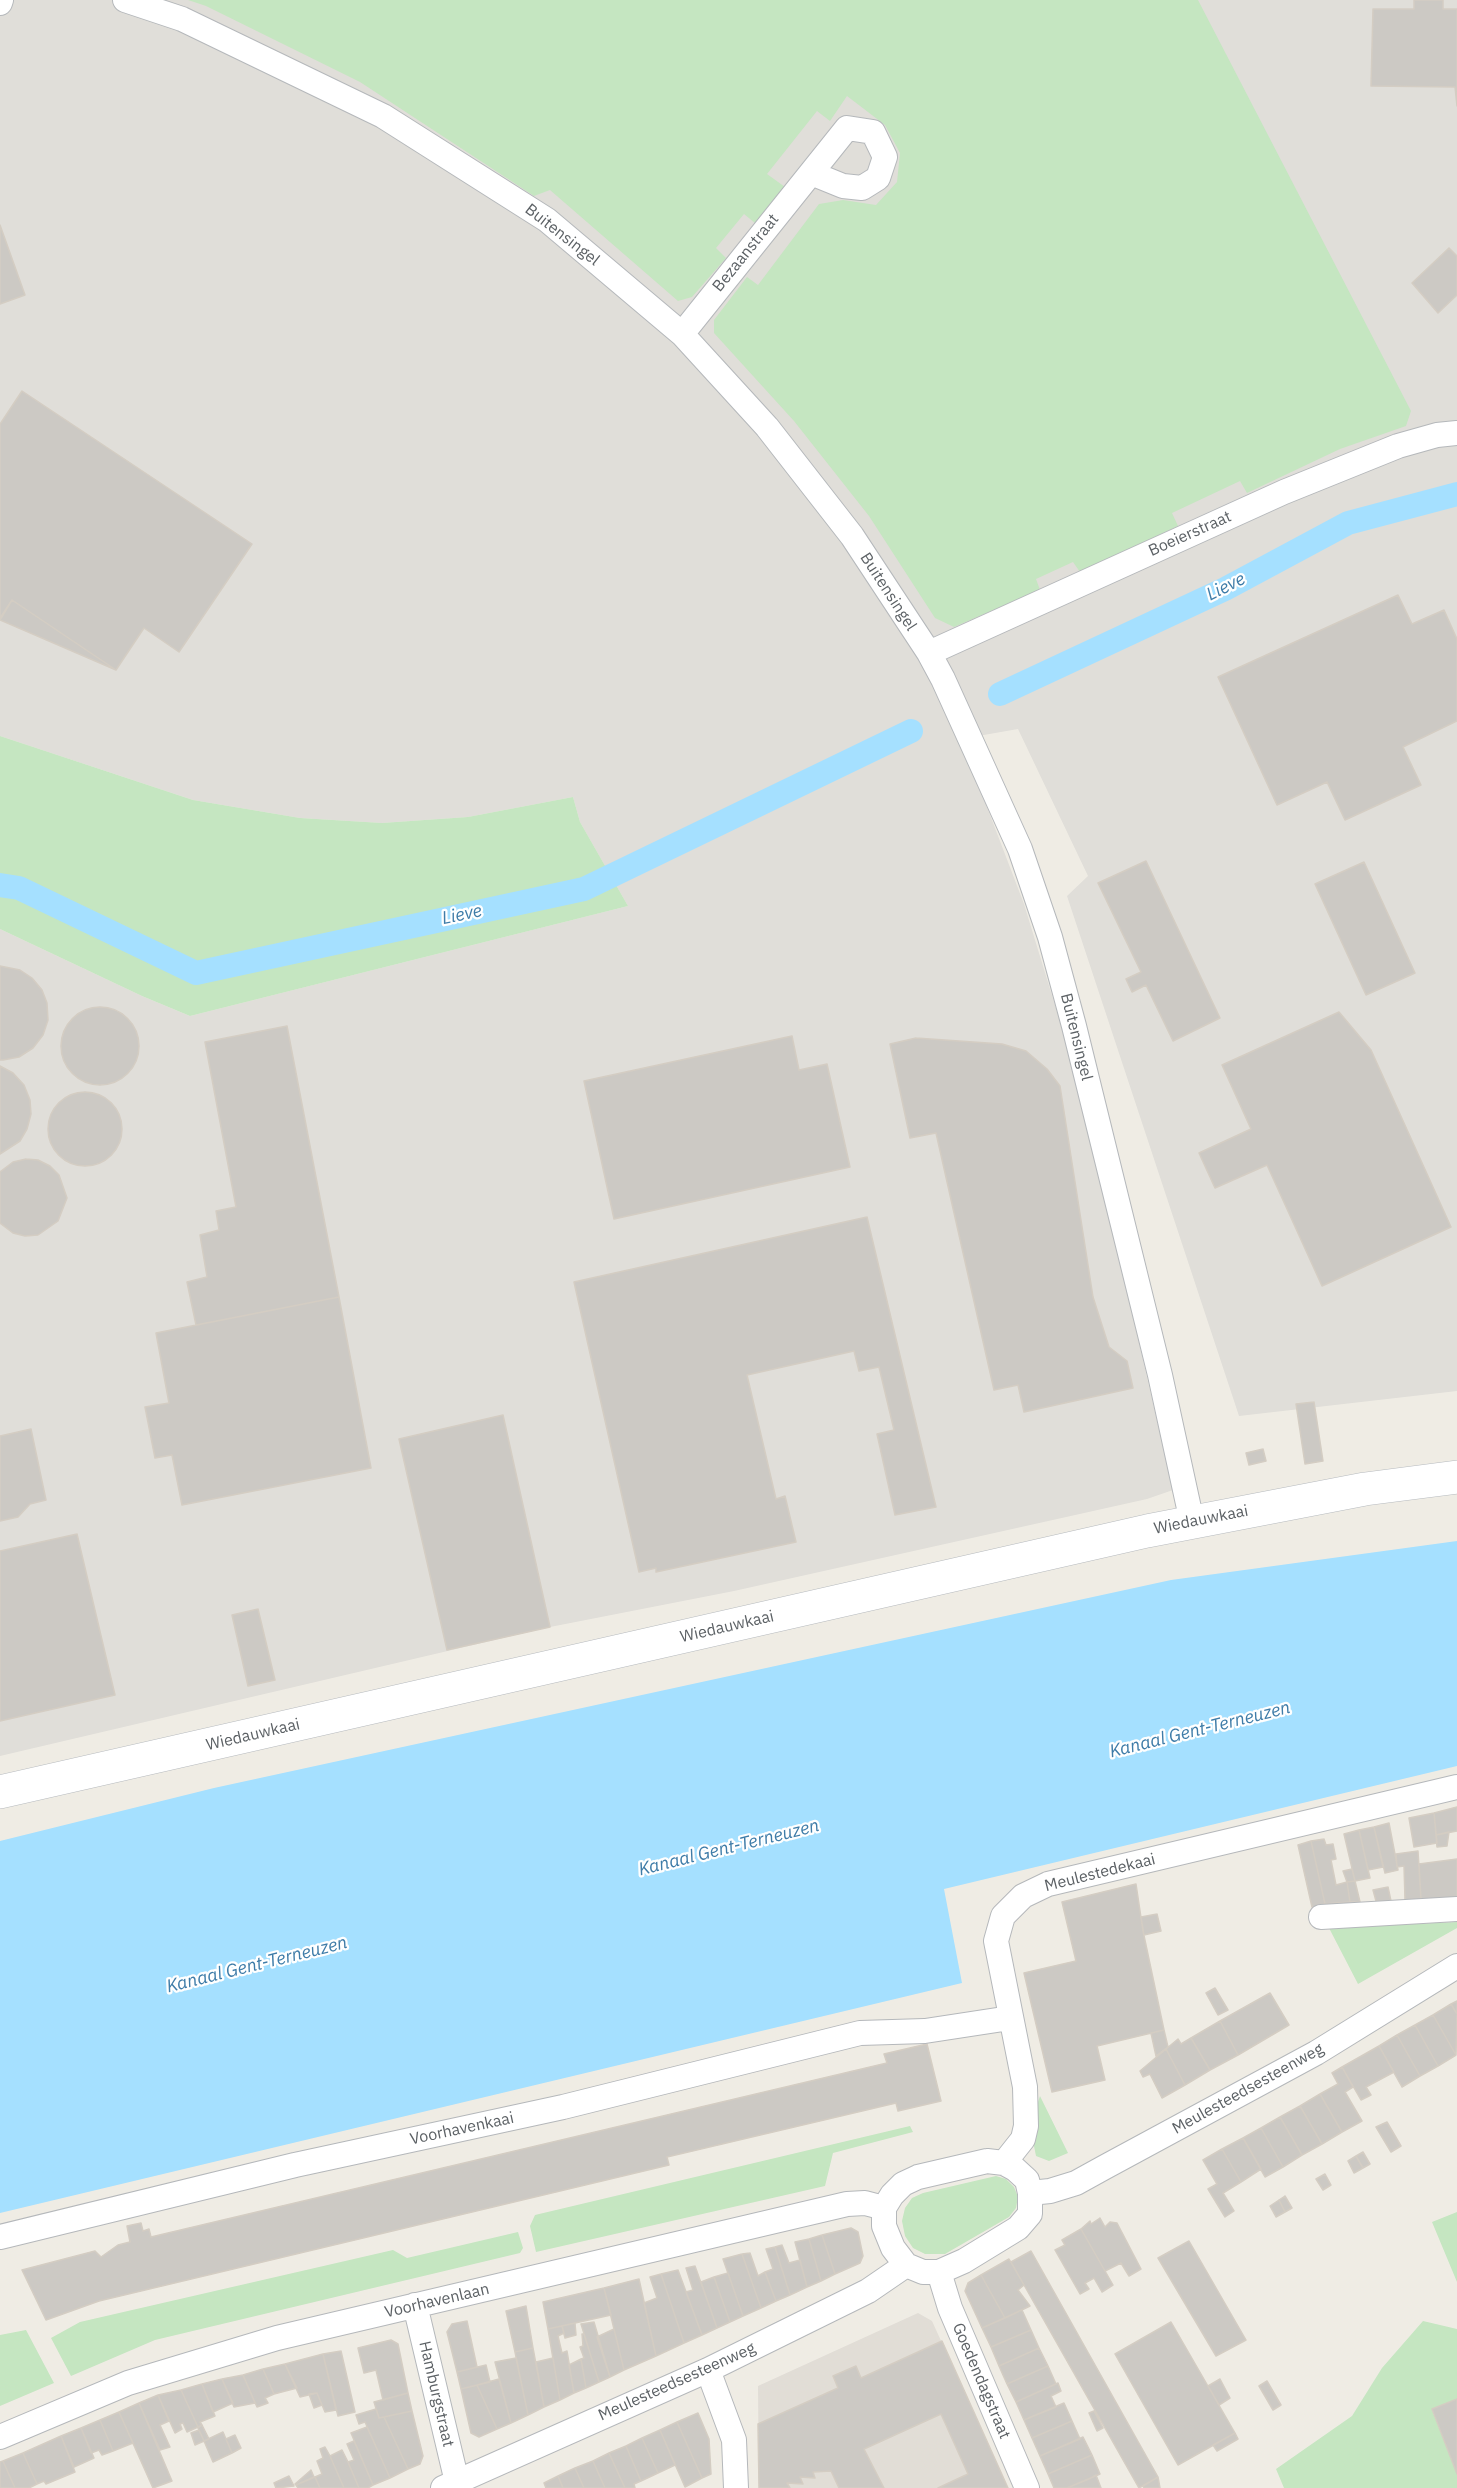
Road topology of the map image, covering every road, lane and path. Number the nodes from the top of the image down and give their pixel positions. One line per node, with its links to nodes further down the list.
1 (125, 0): 3 (street, Buitensingel)
2 (811, 173): 3 (street, Bezaanstraat)
3 (682, 334): 5 (street, Buitensingel)
4 (1457, 433): 5 (street, Boeierstraat)
5 (929, 653): 7 (street, Buitensingel)
6 (1457, 1477): 7 (main road, Wiedauwkaai)
7 (1192, 1522): 9 (main road, Wiedauwkaai)
8 (1457, 1787): 13 (street, Meulestedekaai)
9 (0, 1792)
10 (1457, 1909): 11 (street)
11 (1322, 1917)
12 (1457, 1966): 15 (street, Meulesteedsesteenweg)
13 (1002, 2019): 14 (street, Meulestedekaai); 17 (street, Voorhavenkaai)
14 (1004, 2163): 15 (street); 16 (street)
15 (1030, 2193): 19 (street)
16 (884, 2208): 18 (street); 20 (street, Voorhavenlaan)
17 (0, 2237)
18 (906, 2265): 19 (street); 21 (street, Meulesteedsesteenweg)
19 (939, 2272): 25 (street, Goedendagstraat)
20 (415, 2306): 22 (street, Voorhavenlaan); 23 (street, Hamburgstraat)
21 (708, 2370): 23 (street, Meulesteedsesteenweg); 24 (street)
22 (0, 2438)
23 (450, 2485)
24 (736, 2488)
25 (1027, 2488)

